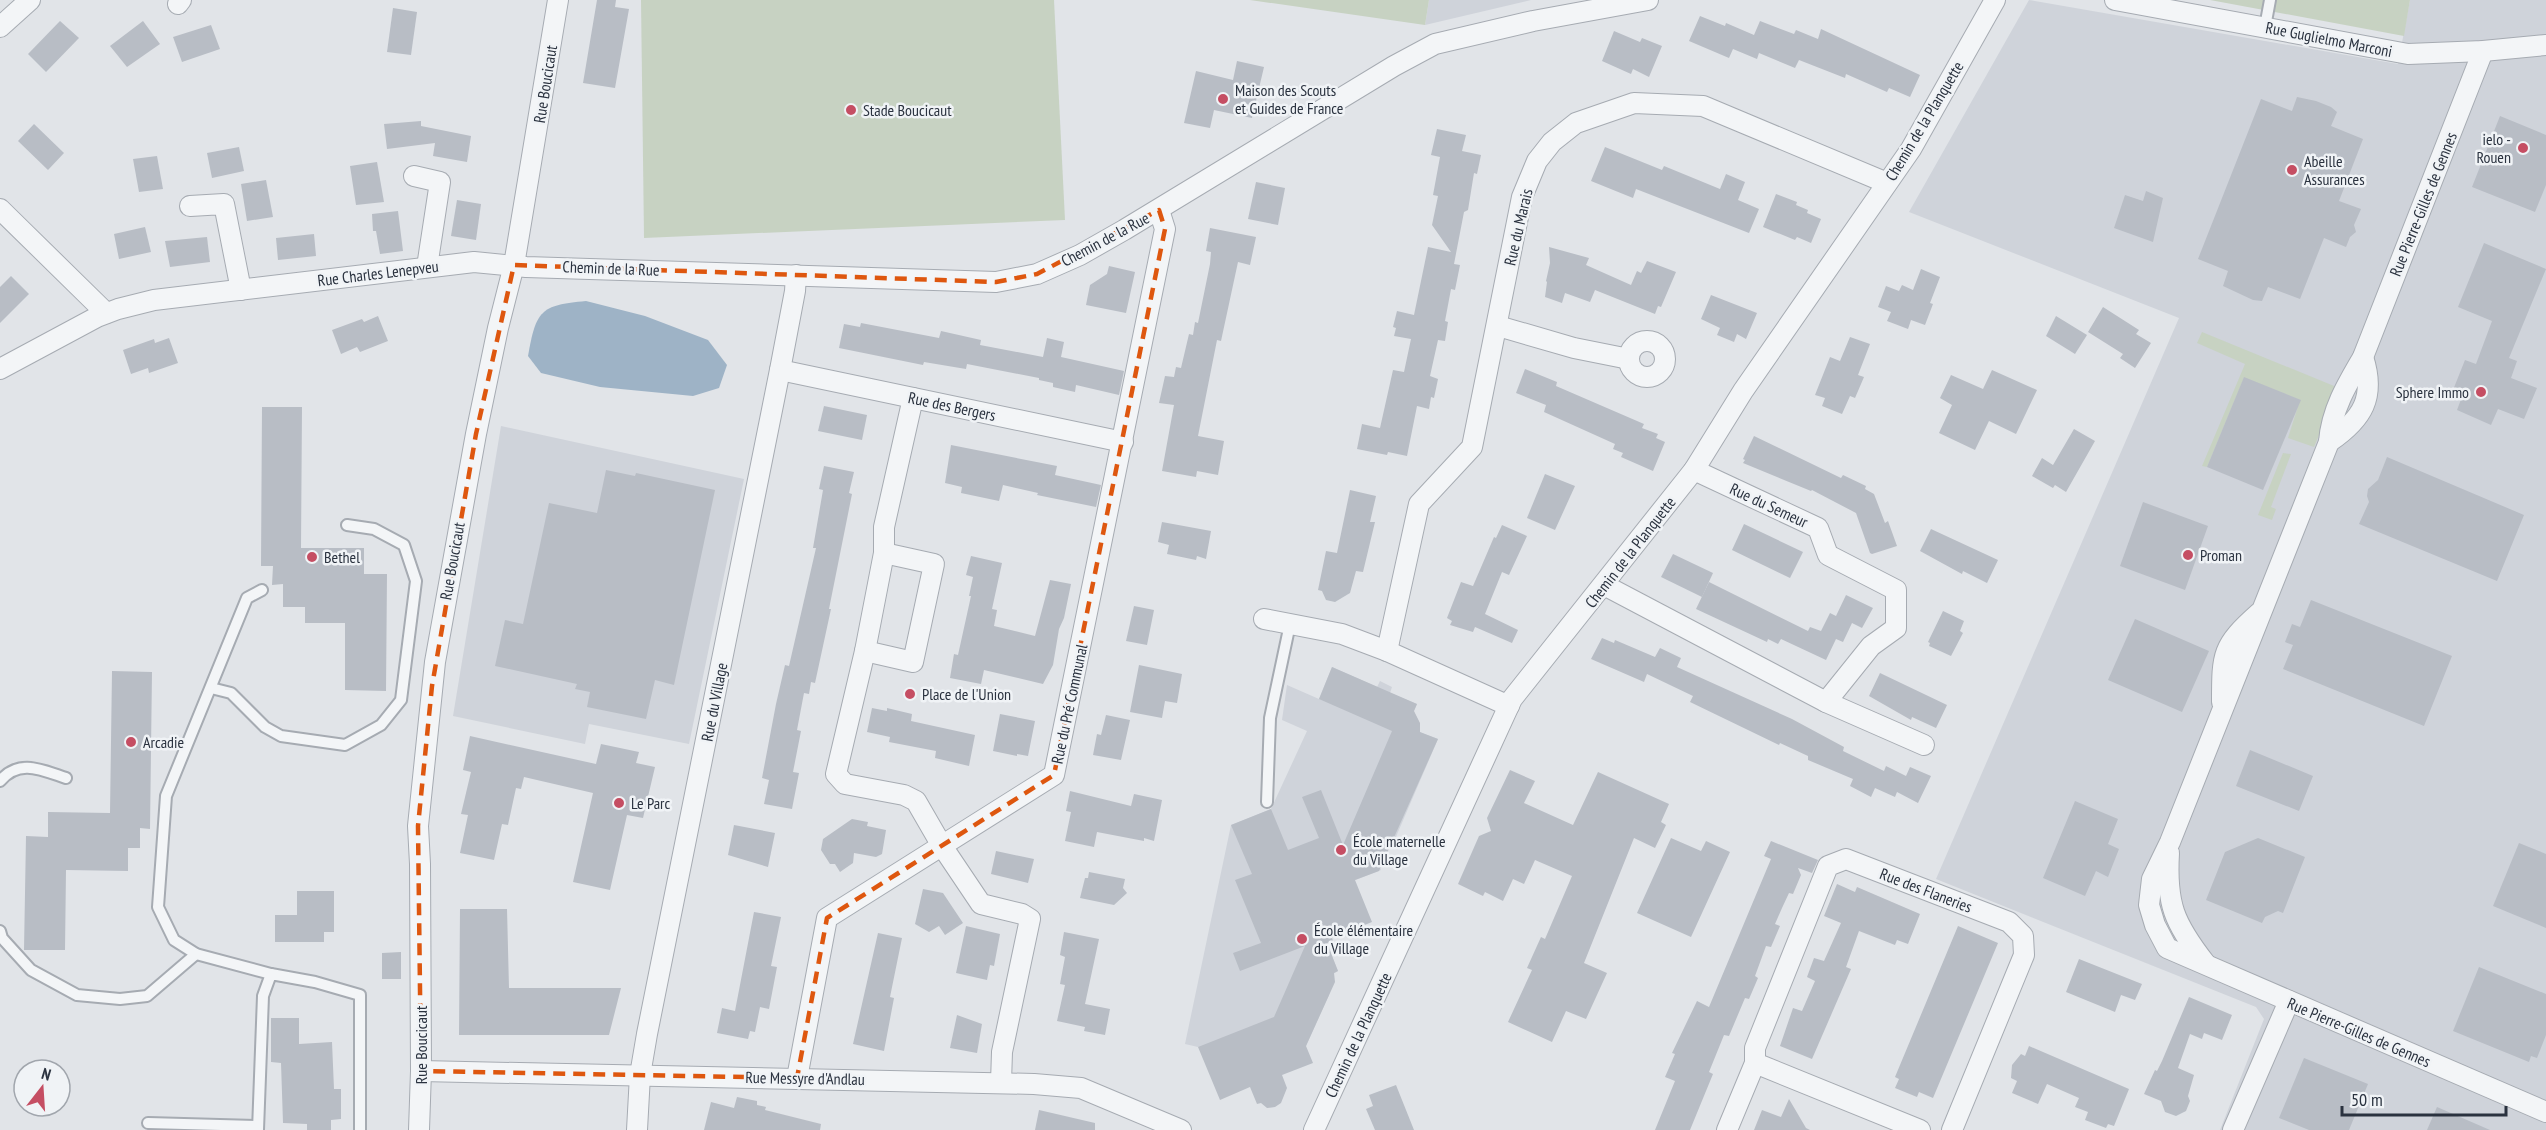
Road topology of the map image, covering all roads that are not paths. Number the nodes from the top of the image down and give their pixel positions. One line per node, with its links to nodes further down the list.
1 (30, 0): 7 (street)
2 (558, 0): 16 (street, Rue Boucicaut)
3 (1648, 0): 15 (street, Chemin de la Rue)
4 (1995, 0): 12 (street, Chemin de la Planquette)
5 (2115, 0): 8 (street, Rue Guglielmo Marconi)
6 (2270, 0): 8 (lane)
7 (0, 27)
8 (2265, 27): 10 (street, Rue Guglielmo Marconi)
9 (2546, 45): 10 (street, Rue Guglielmo Marconi)
10 (2483, 51): 47 (street, Rue Pierre-Gilles de Gennes)
11 (414, 176): 17 (street)
12 (1887, 183): 21 (street, Rue du Marais); 27 (street, Chemin de la Planquette)
13 (190, 206): 19 (street)
14 (0, 208): 20 (street)
15 (1159, 210): 18 (street, Chemin de la Rue); 26 (street, Rue du Pré Communal)
16 (514, 265): 17 (street, Rue Charles Lenepveu); 18 (street, Chemin de la Rue); 49 (street, Rue Boucicaut)
17 (427, 267): 19 (street, Rue Charles Lenepveu)
18 (796, 275): 24 (street, Rue du Village)
19 (241, 290): 20 (street, Rue Charles Lenepveu)
20 (106, 313): 23 (street, Rue Charles Lenepveu)
21 (1497, 326): 22 (street); 35 (street, Rue du Marais)
22 (1629, 359)
23 (0, 369)
24 (780, 370): 25 (street, Rue des Bergers); 50 (street, Rue du Village)
25 (913, 398): 26 (street, Rue des Bergers); 29 (street)
26 (1123, 442): 43 (street, Rue du Pré Communal)
27 (1694, 470): 30 (street, Chemin de la Planquette); 37 (street, Rue du Semeur)
28 (347, 525): 36 (lane)
29 (884, 553): 34 (street); 34 (street)
30 (1604, 585): 37 (street); 38 (street, Chemin de la Planquette)
31 (262, 590): 36 (lane)
32 (1264, 620): 33 (street)
33 (1290, 624): 35 (street); 42 (lane)
34 (865, 651): 43 (street)
35 (1387, 651): 38 (street)
36 (211, 688): 45 (lane)
37 (1826, 702): 39 (street)
38 (1509, 706): 60 (street, Chemin de la Planquette)
39 (1924, 745)
40 (66, 778): 41 (lane)
41 (0, 781)
42 (1268, 802)
43 (942, 846): 51 (street, Rue du Pré Communal); 52 (street)
44 (0, 932): 45 (lane)
45 (196, 954): 46 (lane)
46 (271, 974): 55 (lane); 56 (lane)
47 (2289, 1001): 53 (street, Rue Pierre-Gilles de Gennes); 64 (street)
48 (1755, 1063): 61 (street, Rue des Flaneries); 62 (street); 63 (street, Rue des Flaneries)
49 (421, 1071): 50 (street, Rue Messyre d'Andlau); 57 (street, Rue Boucicaut)
50 (640, 1075): 51 (street, Rue Messyre d'Andlau); 58 (street, Rue du Village)
51 (796, 1078): 52 (street, Rue Messyre d'Andlau)
52 (1001, 1082): 59 (street, Rue Messyre d'Andlau)
53 (2546, 1112)
54 (148, 1123): 55 (lane)
55 (258, 1128)
56 (360, 1130)
57 (419, 1130)
58 (637, 1130)
59 (1181, 1130)
60 (1314, 1130)
61 (1727, 1130)
62 (1920, 1130)
63 (1952, 1130)
64 (2233, 1130)

